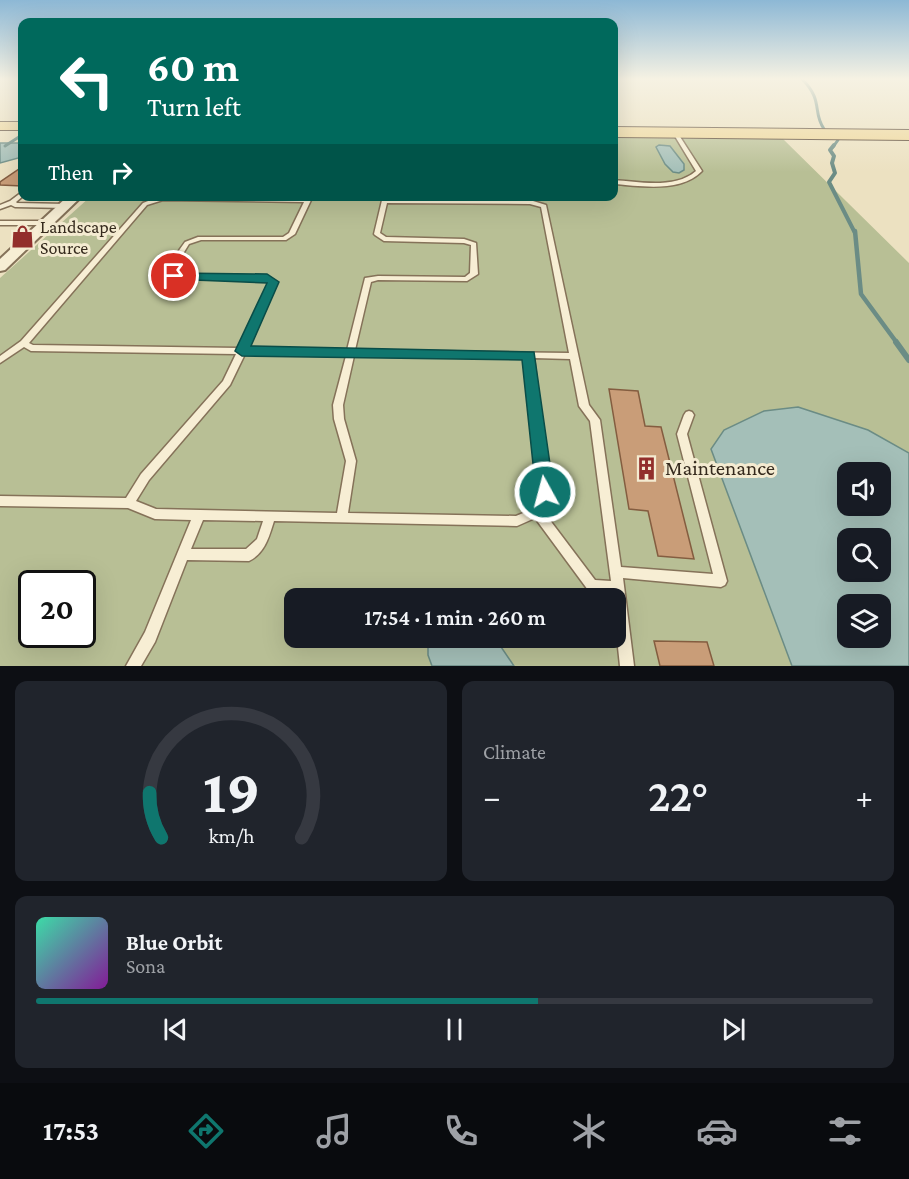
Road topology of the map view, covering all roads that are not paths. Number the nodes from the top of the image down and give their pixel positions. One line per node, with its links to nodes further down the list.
1 (0, 126): 2 (main road)
2 (18, 126)
3 (618, 132): 4 (main road)
4 (675, 132): 5 (main road); 6 (lane)
5 (909, 135)
6 (618, 182)
7 (18, 197): 14 (lane)
8 (0, 201): 14 (lane)
9 (71, 201): 14 (lane); 17 (street)
10 (154, 201): 19 (lane)
11 (308, 201): 20 (lane)
12 (385, 201): 21 (lane)
13 (534, 201): 23 (lane)
14 (12, 202): 15 (lane)
15 (0, 207)
16 (0, 223): 17 (lane)
17 (47, 223): 18 (street)
18 (0, 267)
19 (24, 343): 20 (lane); 24 (lane)
20 (242, 351): 21 (lane); 27 (lane)
21 (350, 353): 22 (lane); 31 (lane)
22 (529, 356): 23 (lane); 28 (lane)
23 (574, 356): 33 (lane)
24 (0, 360)
25 (689, 415): 33 (lane)
26 (0, 501): 27 (lane)
27 (129, 503): 29 (lane)
28 (537, 512): 31 (lane); 34 (lane)
29 (199, 515): 30 (lane); 32 (lane)
30 (270, 516): 31 (lane); 32 (lane)
31 (342, 518)
32 (184, 554): 36 (lane)
33 (616, 572): 34 (lane)
34 (618, 588)
35 (625, 648): 37 (lane)
36 (133, 666)
37 (627, 666)

